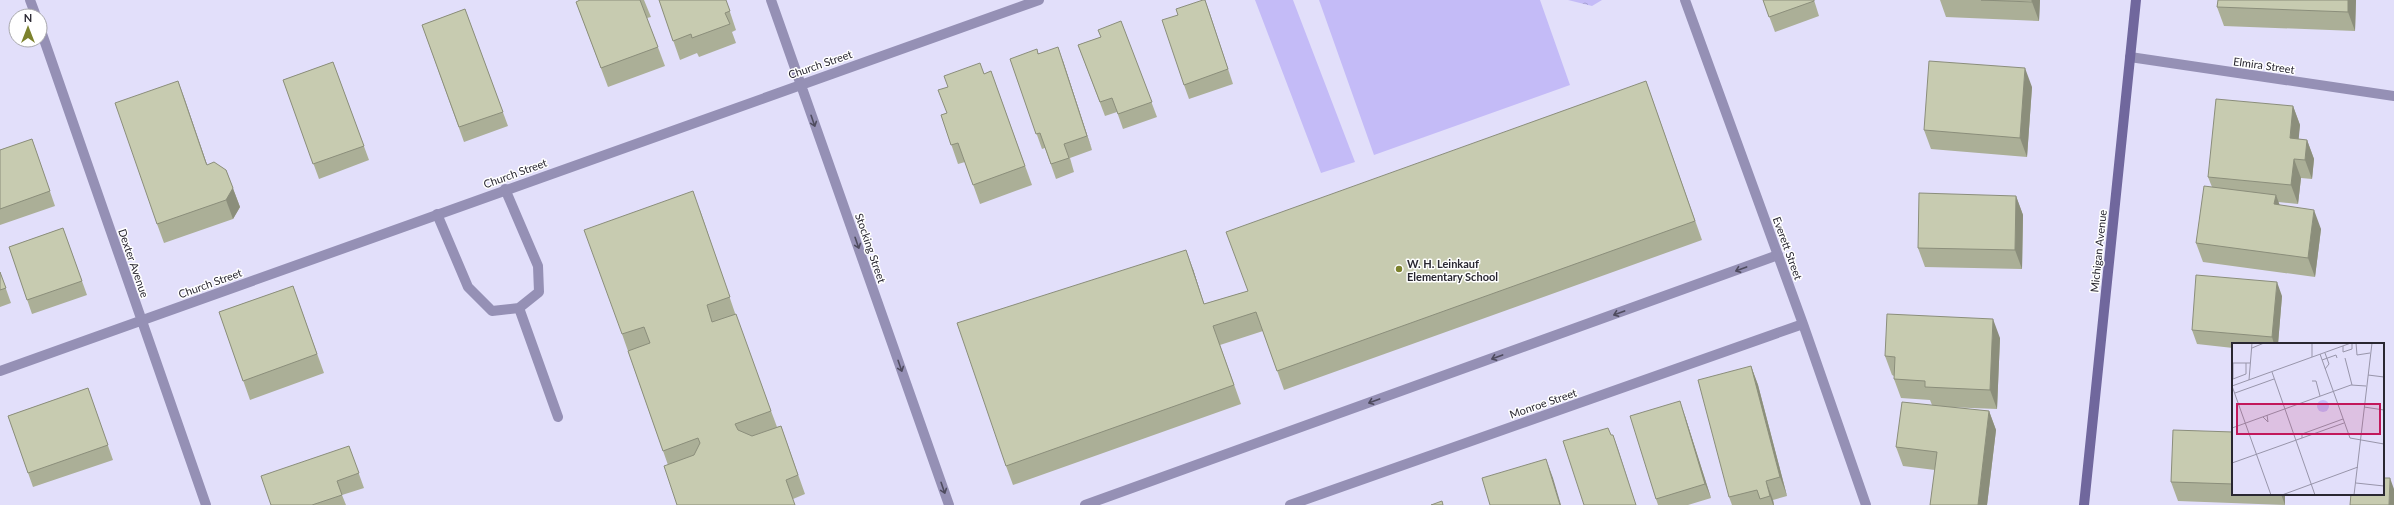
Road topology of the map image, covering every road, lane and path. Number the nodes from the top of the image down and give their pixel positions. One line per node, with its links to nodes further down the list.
1 (771, 0): 7 (street, Stocking Street)
2 (1039, 0): 7 (street, Church Street)
3 (1685, 0): 11 (street, Everett Street)
4 (2136, 0): 6 (main road, Michigan Avenue)
5 (47, 48): 13 (street, Dexter Avenue)
6 (2130, 57): 8 (street, Elmira Street); 22 (main road, Michigan Avenue)
7 (800, 84): 9 (street, Church Street); 18 (street, Stocking Street, one-way to 18)
8 (2394, 96)
9 (505, 189): 10 (street, Church Street); 12 (street)
10 (437, 214): 12 (street); 13 (street, Church Street)
11 (1778, 255): 14 (street, Everett Street); 19 (street, one-way to 19)
12 (518, 308): 16 (street)
13 (141, 320): 15 (street, Church Street); 17 (street, Dexter Avenue)
14 (1803, 324): 20 (street, Monroe Street); 21 (street, Everett Street)
15 (0, 371)
16 (558, 417)
17 (206, 505)
18 (949, 505)
19 (1085, 505)
20 (1290, 505)
21 (1866, 505)
22 (2084, 505)

